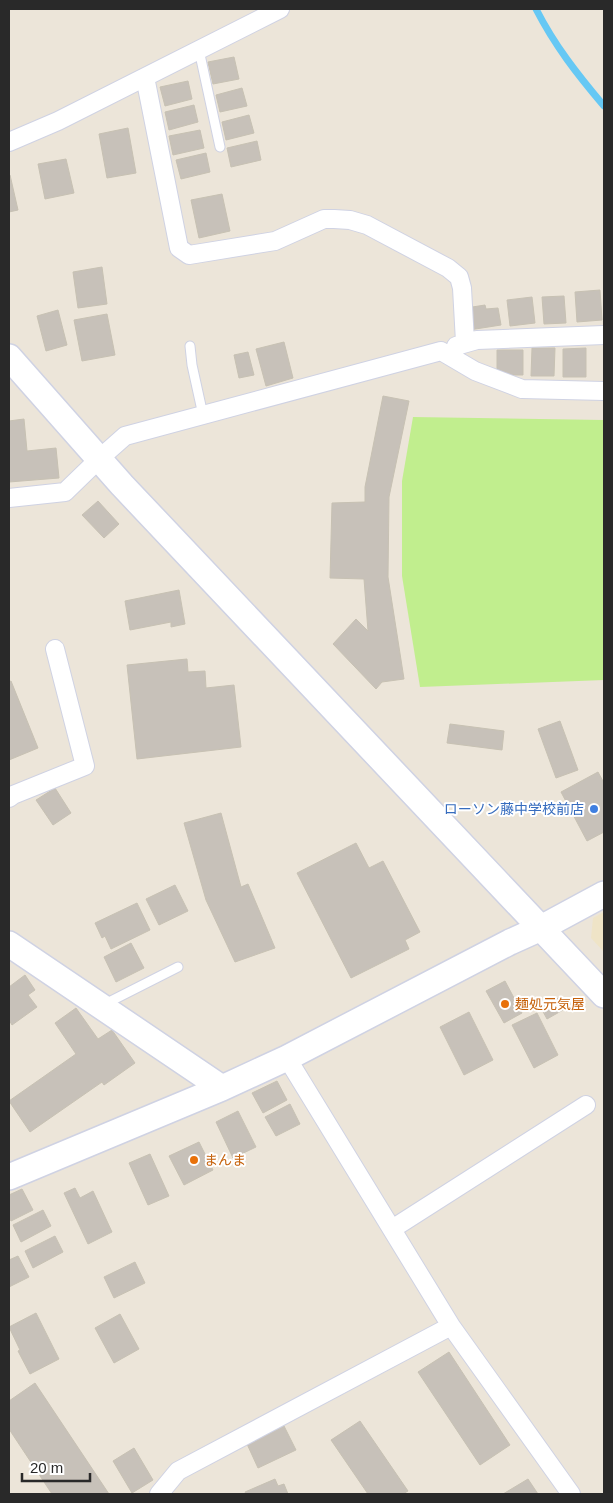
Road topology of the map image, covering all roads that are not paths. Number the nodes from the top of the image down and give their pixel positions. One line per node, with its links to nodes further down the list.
1 (280, 9): 2 (street)
2 (199, 50): 3 (street); 5 (lane)
3 (145, 77): 4 (street); 7 (street)
4 (9, 142)
5 (220, 147)
6 (604, 335): 7 (street)
7 (465, 342): 9 (street)
8 (190, 346): 12 (lane)
9 (441, 351): 11 (street); 12 (street)
10 (9, 358): 13 (street)
11 (604, 391)
12 (203, 415): 13 (street)
13 (99, 459): 14 (street); 18 (street)
14 (9, 498)
15 (55, 649): 16 (street)
16 (9, 798)
17 (604, 894): 18 (street)
18 (541, 928): 21 (street); 23 (street)
19 (9, 944): 22 (street)
20 (178, 967): 22 (lane)
21 (604, 994)
22 (101, 1006): 24 (street)
23 (287, 1058): 24 (street); 27 (street)
24 (222, 1088): 26 (street)
25 (586, 1105): 27 (street)
26 (9, 1176)
27 (392, 1230): 28 (street)
28 (451, 1326): 29 (street); 30 (street)
29 (159, 1494)
30 (570, 1494)

